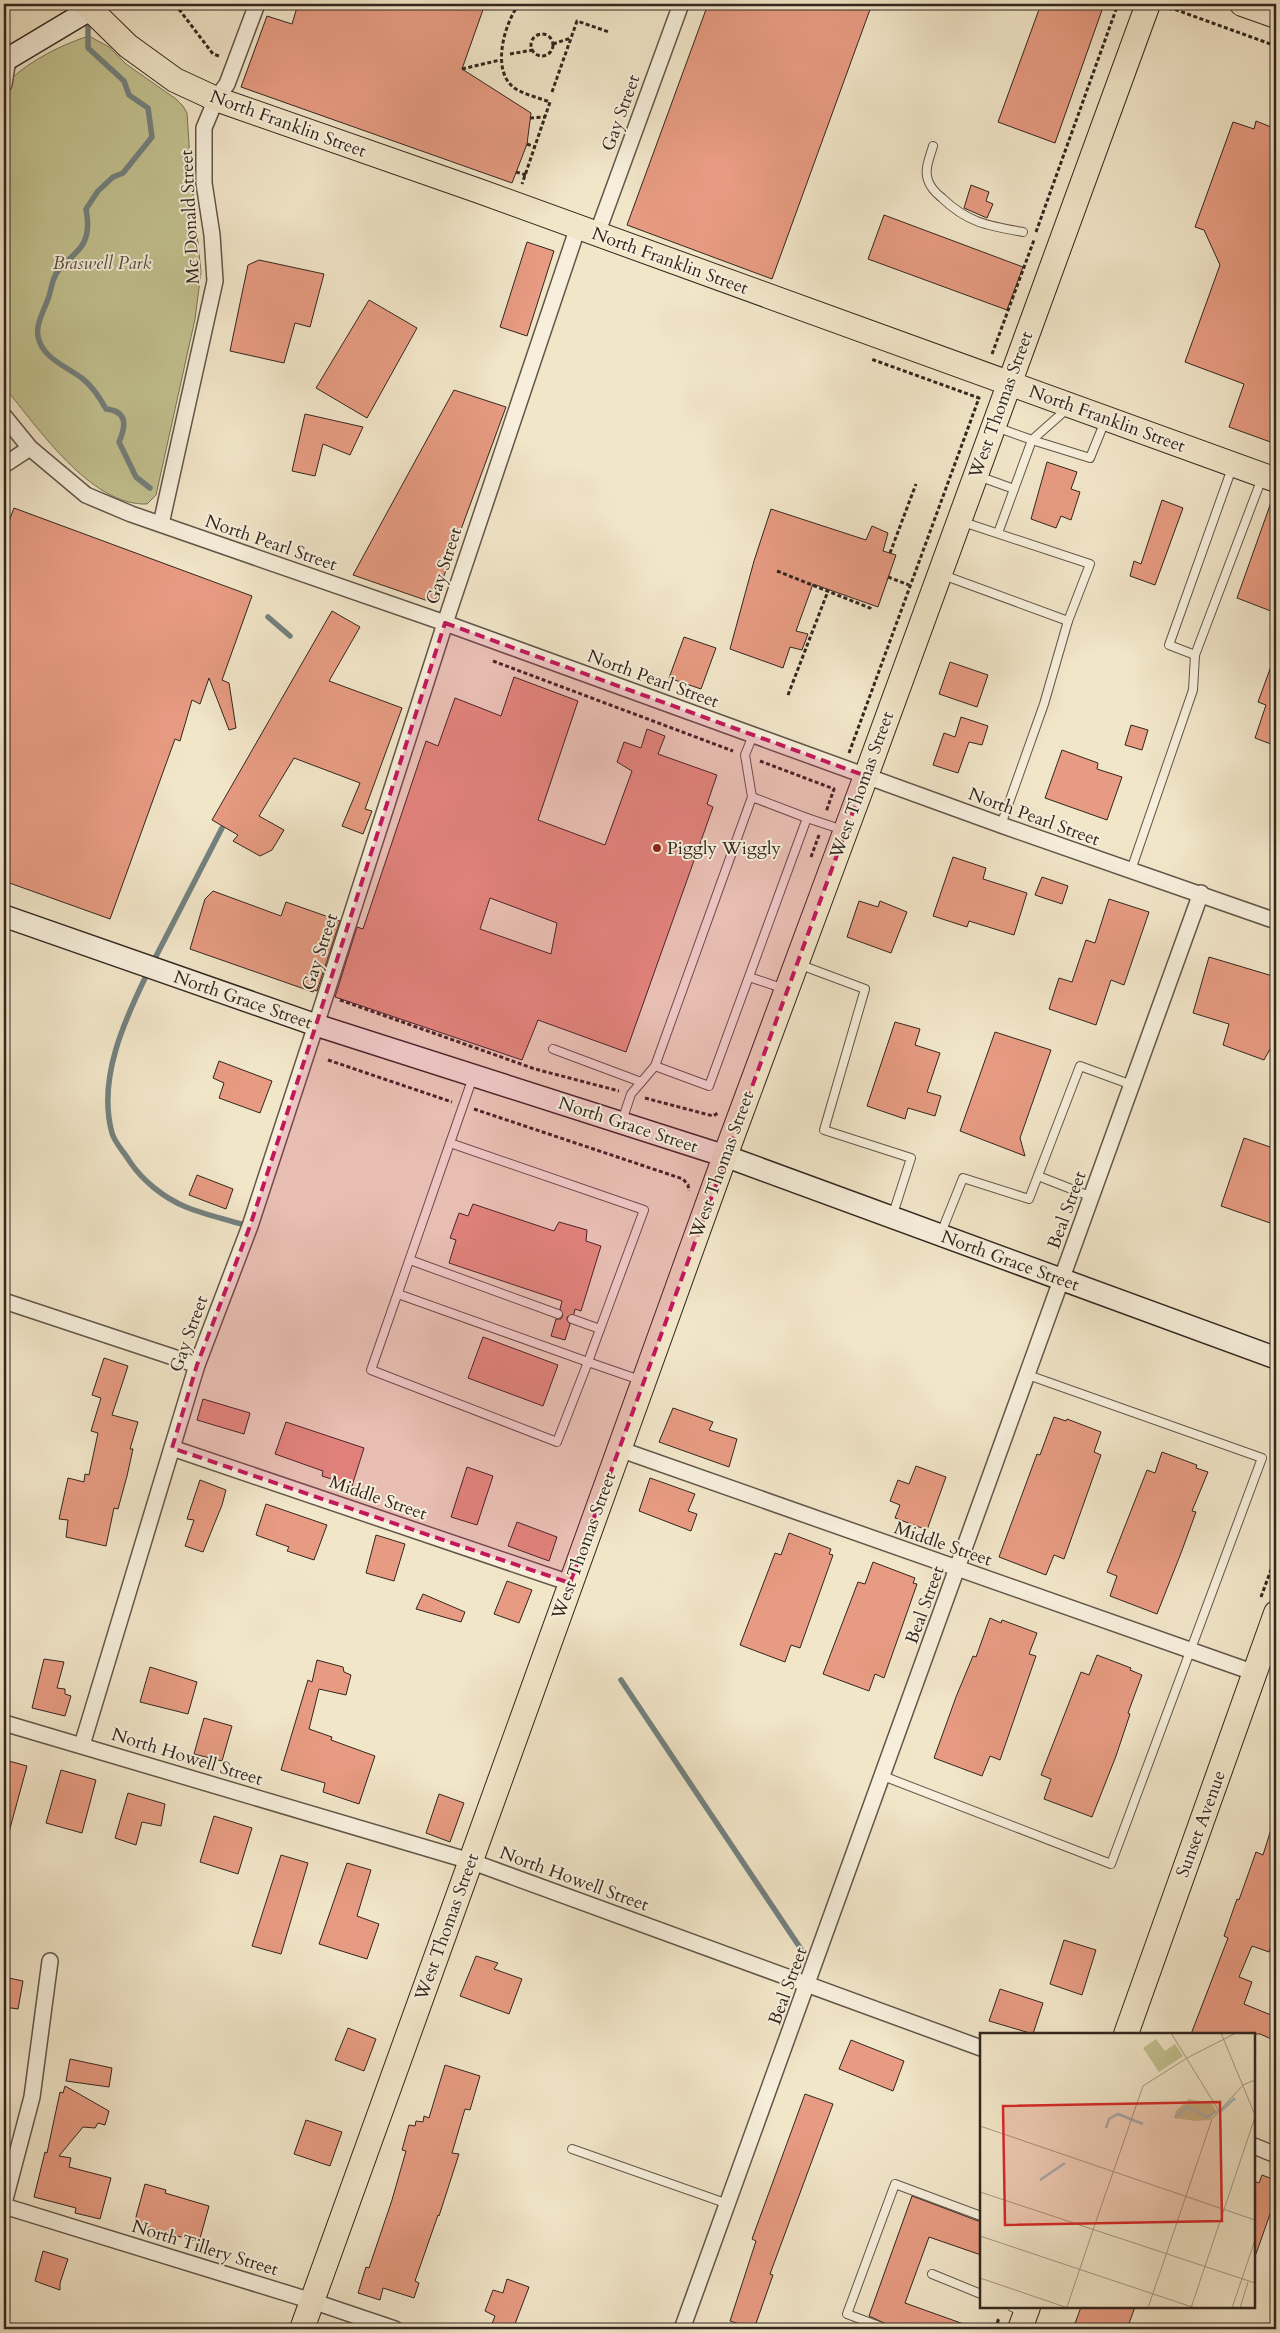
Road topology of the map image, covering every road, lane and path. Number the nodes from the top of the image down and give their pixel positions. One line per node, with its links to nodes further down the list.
1 (175, 4): 16 (path)
2 (257, 4): 22 (street, Mc Donald Street)
3 (519, 4): 18 (path)
4 (681, 4): 31 (street, Gay Street)
5 (1118, 4): 33 (path)
6 (1242, 4): 9 (main road)
7 (88, 6): 17 (main road); 22 (main road, North Franklin Street)
8 (1158, 10): 13 (path); 35 (main road, West Thomas Street)
9 (1276, 16)
10 (609, 32): 11 (path)
11 (571, 38): 12 (path); 21 (path)
12 (553, 44): 14 (path); 14 (path)
13 (1276, 46)
14 (533, 50): 15 (path)
15 (510, 54)
16 (226, 59)
17 (6, 60): 20 (street)
18 (500, 60): 19 (path); 23 (path)
19 (462, 69)
20 (4, 84)
21 (552, 92)
22 (216, 99): 31 (main road, North Franklin Street); 49 (street, Mc Donald Street)
23 (545, 117): 24 (path); 27 (path)
24 (530, 118)
25 (527, 144): 27 (path)
26 (933, 146): 32 (lane)
27 (535, 147): 29 (path)
28 (516, 172): 29 (path)
29 (526, 175): 30 (path)
30 (519, 190)
31 (587, 231): 35 (main road, North Franklin Street); 59 (street, Gay Street)
32 (1023, 232)
33 (995, 358)
34 (871, 359): 55 (path)
35 (1009, 384): 36 (main road, North Franklin Street); 39 (main road, West Thomas Street)
36 (1071, 406): 38 (main road, North Franklin Street); 40 (lane)
37 (4, 416): 41 (street, North Pearl Street)
38 (1106, 419): 40 (lane); 43 (main road, North Franklin Street)
39 (993, 426): 40 (lane); 44 (main road, West Thomas Street)
40 (1032, 440): 47 (lane)
41 (30, 448): 42 (street); 49 (street, North Pearl Street)
42 (4, 464)
43 (1233, 465): 45 (main road, North Franklin Street); 60 (lane)
44 (975, 475): 47 (lane); 48 (main road, West Thomas Street)
45 (1270, 478): 60 (lane)
46 (916, 484): 51 (path)
47 (1014, 490): 50 (lane)
48 (959, 520): 50 (lane); 53 (main road, West Thomas Street)
49 (161, 524): 59 (street, North Pearl Street)
50 (998, 533): 58 (lane)
51 (890, 553)
52 (778, 571): 56 (path)
53 (940, 574): 58 (lane); 66 (main road, West Thomas Street)
54 (888, 577): 55 (path)
55 (909, 585): 64 (path)
56 (828, 592): 57 (path); 62 (path)
57 (871, 604)
58 (1068, 621): 70 (lane)
59 (445, 623): 63 (street, North Pearl Street); 81 (street, Gay Street)
60 (1195, 655): 73 (lane)
61 (489, 660): 65 (path)
62 (788, 696)
63 (753, 735): 65 (lane); 66 (street, North Pearl Street)
64 (839, 751)
65 (745, 756): 67 (lane); 69 (path)
66 (866, 776): 70 (street, North Pearl Street); 71 (main road, West Thomas Street)
67 (752, 796): 68 (lane); 84 (lane)
68 (807, 818): 69 (lane); 78 (lane)
69 (822, 824): 71 (lane); 72 (path)
70 (1001, 825): 73 (street, North Pearl Street)
71 (845, 831): 77 (main road, West Thomas Street)
72 (809, 861)
73 (1131, 870): 74 (street, North Pearl Street)
74 (1201, 893): 76 (street, North Pearl Street); 87 (street, Beal Street)
75 (4, 916): 81 (main road, North Grace Street)
76 (1276, 921)
77 (796, 964): 79 (main road, West Thomas Street); 97 (lane)
78 (749, 977): 79 (lane); 84 (lane)
79 (787, 990): 93 (main road, West Thomas Street)
80 (340, 1000): 88 (path)
81 (316, 1025): 85 (main road, North Grace Street); 108 (street, Gay Street)
82 (553, 1049): 86 (lane)
83 (328, 1060): 89 (path)
84 (655, 1066): 86 (lane)
85 (473, 1075): 89 (lane); 91 (main road, North Grace Street)
86 (642, 1082): 88 (lane)
87 (1132, 1085): 94 (lane); 96 (street, Beal Street)
88 (631, 1094): 90 (path); 91 (lane)
89 (464, 1106): 92 (lane); 95 (path)
90 (721, 1111)
91 (622, 1123): 93 (main road, North Grace Street)
92 (450, 1143): 99 (lane); 105 (lane)
93 (725, 1156): 97 (main road, North Grace Street); 110 (main road, West Thomas Street)
94 (1038, 1176): 96 (lane); 98 (lane)
95 (689, 1193)
96 (1092, 1197): 100 (street, Beal Street)
97 (892, 1217): 98 (main road, North Grace Street)
98 (940, 1235): 100 (main road, North Grace Street)
99 (410, 1260): 101 (lane); 103 (lane)
100 (1062, 1280): 106 (main road, North Grace Street); 109 (street, Beal Street)
101 (398, 1294): 107 (lane); 107 (lane)
102 (4, 1300): 108 (street)
103 (558, 1314)
104 (572, 1319): 105 (lane)
105 (600, 1329): 107 (lane)
106 (1276, 1358)
107 (588, 1362): 110 (lane)
108 (197, 1365): 111 (street, Gay Street)
109 (1028, 1375): 113 (street, Beal Street); 116 (lane)
110 (643, 1382): 112 (main road, West Thomas Street)
111 (172, 1448): 114 (street, Middle Street); 119 (street, Gay Street)
112 (619, 1449): 113 (street, Middle Street); 114 (main road, West Thomas Street)
113 (958, 1569): 116 (street, Middle Street); 120 (street, Beal Street)
114 (570, 1583): 121 (main road, West Thomas Street)
115 (1276, 1613): 117 (main road, Sunset Avenue)
116 (1190, 1651): 117 (street, Middle Street); 120 (lane)
117 (1255, 1673): 124 (main road, Sunset Avenue)
118 (4, 1723): 119 (street, North Howell Street)
119 (82, 1745): 121 (street, North Howell Street)
120 (883, 1776): 123 (street, Beal Street)
121 (470, 1861): 123 (street, North Howell Street); 134 (main road, West Thomas Street)
122 (50, 1961): 129 (street)
123 (808, 1985): 125 (street, North Howell Street); 130 (street, Beal Street)
124 (1126, 2033)
125 (980, 2048)
126 (1255, 2146): 128 (street)
127 (572, 2149): 130 (lane)
128 (1276, 2154)
129 (4, 2204): 134 (street, North Tillery Street)
130 (728, 2204): 137 (street, Beal Street)
131 (980, 2216): 138 (lane)
132 (932, 2274): 133 (lane)
133 (980, 2294)
134 (312, 2301): 135 (main road, West Thomas Street); 136 (street, North Tillery Street)
135 (302, 2329)
136 (395, 2329)
137 (682, 2329)
138 (886, 2329)

